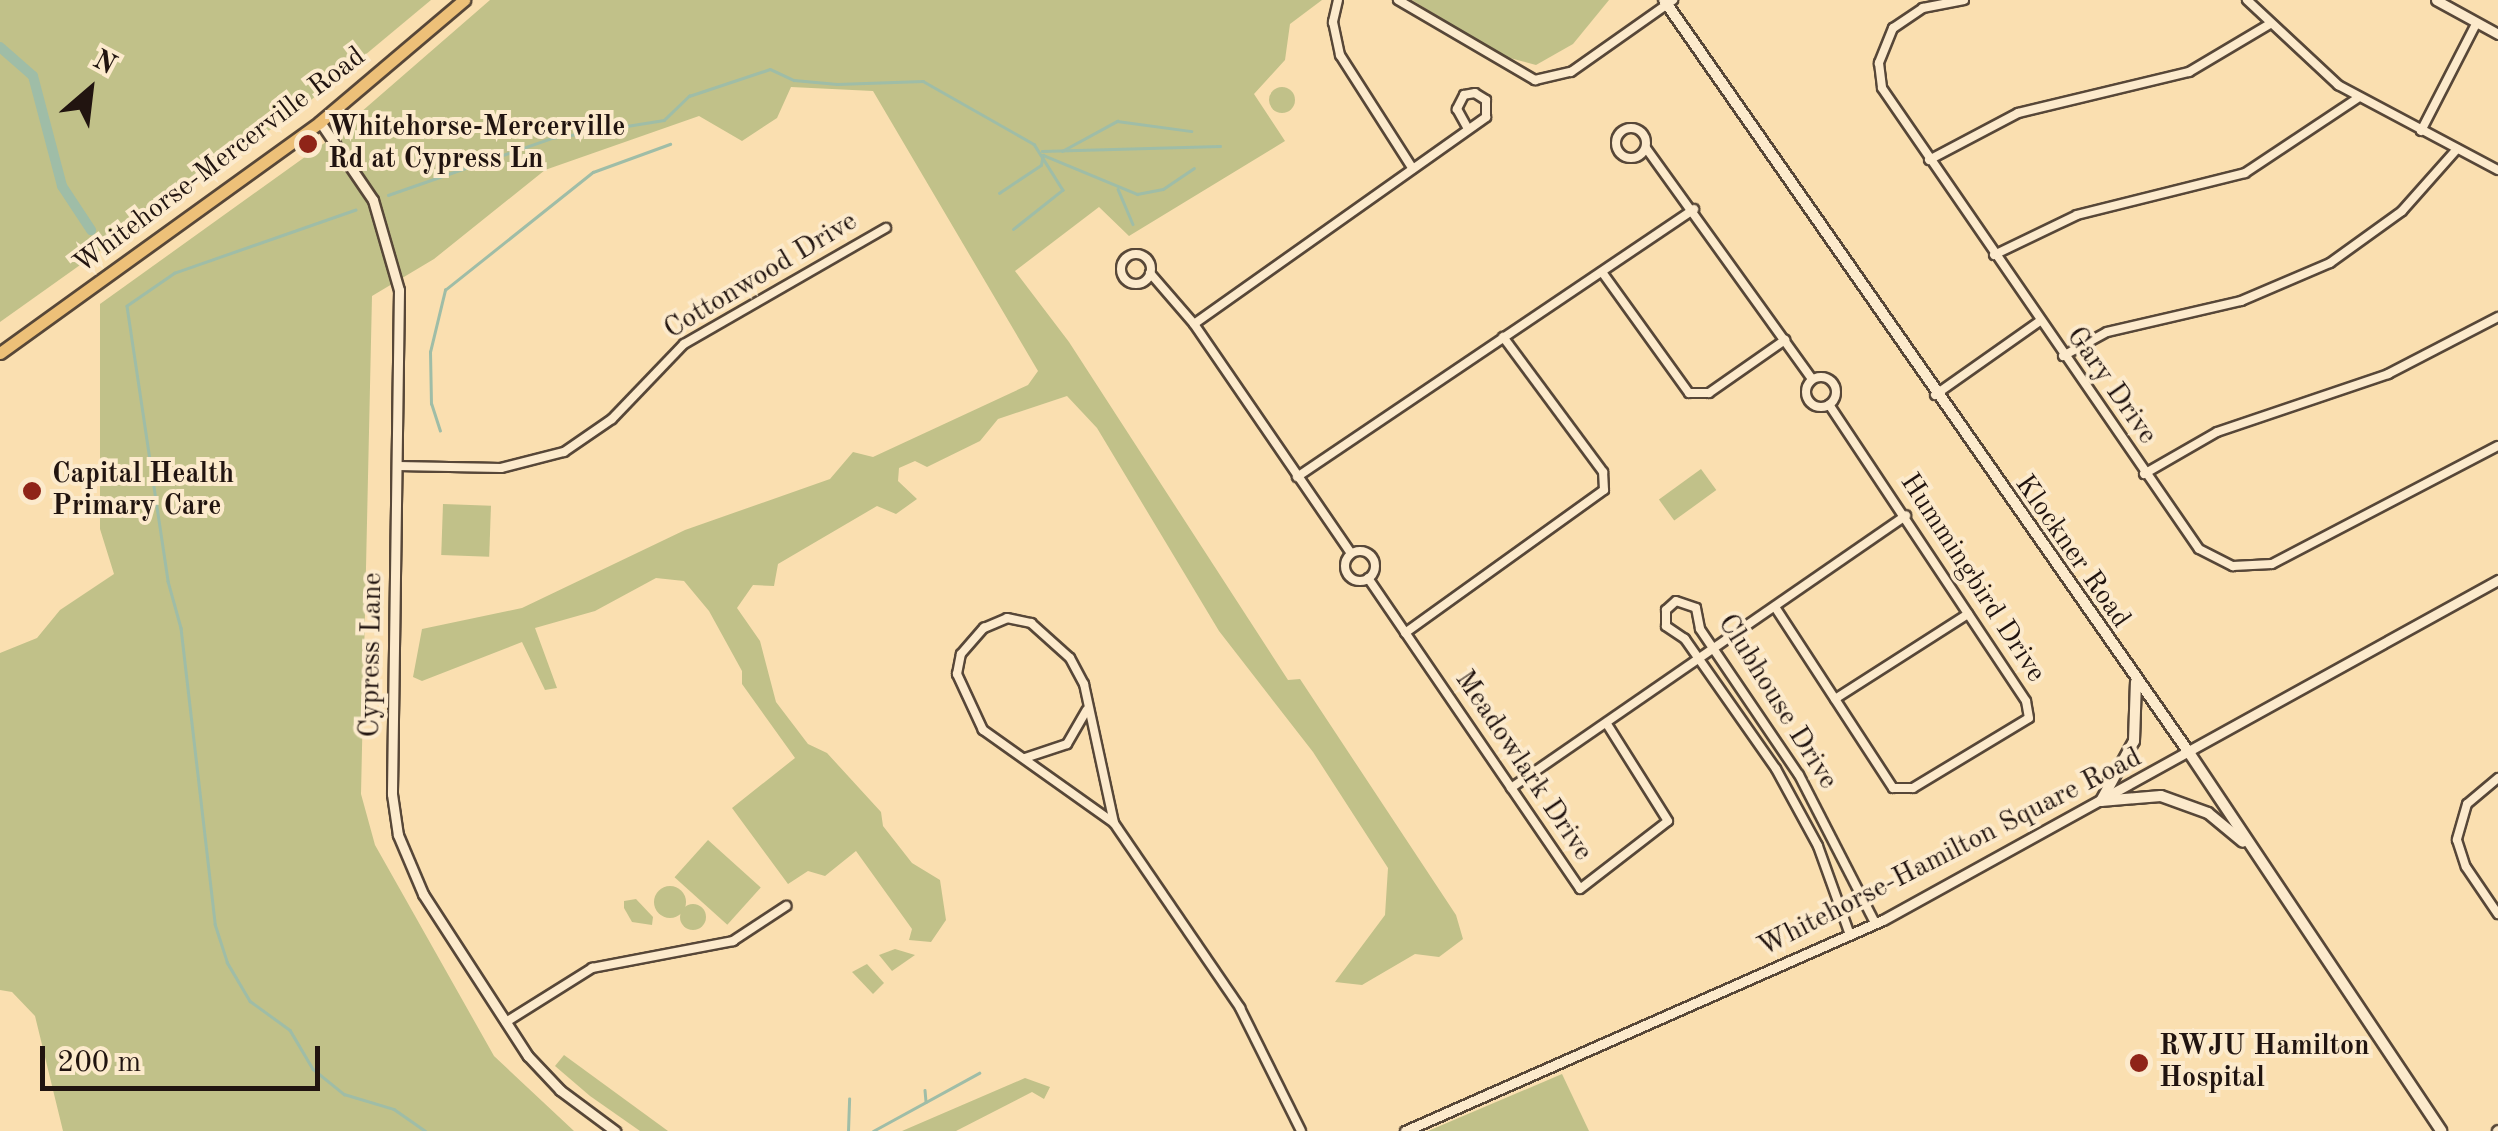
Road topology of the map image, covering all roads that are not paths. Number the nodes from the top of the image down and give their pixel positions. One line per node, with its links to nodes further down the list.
1 (464, 0): 12 (main road, Whitehorse-Mercerville Road)
2 (1338, 0): 18 (street)
3 (1398, 0): 7 (street)
4 (1964, 0): 17 (street, Gary Drive)
5 (2247, 0): 8 (street)
6 (2436, 0): 9 (street)
7 (1668, 1): 33 (main road, Klockner Road)
8 (2270, 24): 11 (street); 17 (street)
9 (2476, 24): 10 (street); 14 (street)
10 (2498, 34)
11 (2358, 98): 14 (street); 22 (street)
12 (320, 122): 30 (main road, Whitehorse-Mercerville Road); 36 (street, Cypress Lane)
13 (1468, 130): 13 (street); 18 (street)
14 (2422, 131): 16 (street)
15 (1646, 148): 15 (street, Hummingbird Drive); 20 (street, Hummingbird Drive)
16 (2457, 149): 19 (street); 31 (street)
17 (1929, 160): 22 (street, Gary Drive)
18 (1413, 169): 27 (street)
19 (2498, 170)
20 (1694, 209): 23 (street); 29 (street, Hummingbird Drive)
21 (886, 228): 36 (street, Cottonwood Drive)
22 (1994, 255): 26 (street, Gary Drive)
23 (1602, 272): 28 (street); 29 (street)
24 (1150, 274): 24 (street, Meadowlark Drive); 27 (street, Meadowlark Drive)
25 (2498, 317): 37 (street)
26 (2040, 321): 31 (street, Gary Drive); 33 (street)
27 (1194, 324): 38 (street, Meadowlark Drive)
28 (1503, 336): 38 (street); 45 (street)
29 (1785, 340): 32 (street, Hummingbird Drive)
30 (0, 353)
31 (2063, 356): 37 (street, Gary Drive)
32 (1812, 380): 34 (street, Hummingbird Drive); 34 (street, Hummingbird Drive)
33 (1935, 395): 48 (main road, Klockner Road)
34 (1829, 405): 39 (street, Hummingbird Drive)
35 (2498, 446): 37 (street, Gary Drive)
36 (398, 466): 67 (street, Cypress Lane)
37 (2144, 474)
38 (1297, 477): 40 (street, Meadowlark Drive)
39 (1906, 516): 43 (street); 44 (street, Hummingbird Drive)
40 (1351, 554): 41 (street, Meadowlark Drive); 41 (street, Meadowlark Drive)
41 (1368, 578): 45 (street, Meadowlark Drive)
42 (2498, 580): 52 (street, Whitehorse-Hamilton Square Road)
43 (1775, 607): 46 (street); 49 (street, Hummingbird Drive)
44 (1968, 614): 49 (street); 49 (street, Hummingbird Drive)
45 (1405, 632): 55 (street, Meadowlark Drive)
46 (1713, 649): 47 (street); 47 (street, Clubhouse Drive); 58 (street, Clubhouse Drive)
47 (1700, 658): 51 (street); 59 (street, Clubhouse Drive)
48 (2136, 682): 52 (main road, Klockner Road); 56 (main road)
49 (1835, 699)
50 (1088, 710): 53 (street); 53 (street); 57 (street)
51 (1607, 724): 55 (street); 55 (street, Meadowlark Drive)
52 (2190, 754): 56 (street, Whitehorse-Hamilton Square Road); 60 (main road, Klockner Road)
53 (1022, 758): 57 (street)
54 (2498, 778): 64 (street)
55 (1511, 788)
56 (2101, 802): 60 (main road); 65 (street, Whitehorse-Hamilton Square Road)
57 (1114, 823): 69 (street)
58 (1826, 826): 59 (street); 61 (street, Clubhouse Drive)
59 (1812, 834): 62 (street, Clubhouse Drive)
60 (2252, 849): 71 (main road, Klockner Road)
61 (1843, 862): 62 (street); 65 (street, Clubhouse Drive)
62 (1828, 870): 66 (street, Clubhouse Drive)
63 (786, 906): 67 (street)
64 (2498, 914)
65 (1876, 923): 66 (street, Whitehorse-Hamilton Square Road)
66 (1850, 935): 70 (street, Whitehorse-Hamilton Square Road)
67 (506, 1022): 68 (street, Cypress Lane)
68 (615, 1131)
69 (1301, 1131)
70 (1405, 1131)
71 (2440, 1131)

